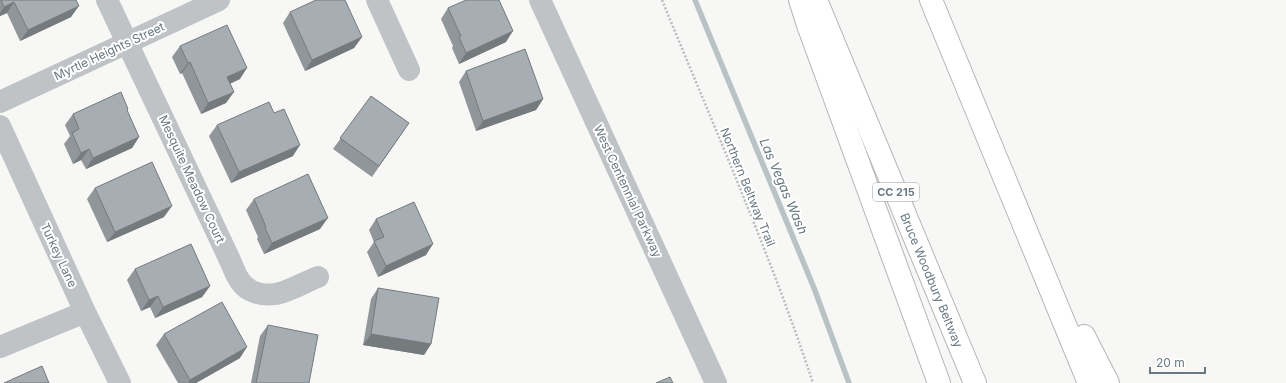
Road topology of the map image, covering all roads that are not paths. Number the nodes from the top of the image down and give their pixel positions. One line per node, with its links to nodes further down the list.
1 (107, 0): 8 (street, Mesquite Meadow Court)
2 (219, 0): 8 (street, Myrtle Heights Street)
3 (377, 0): 9 (street)
4 (540, 0): 17 (street, West Centennial Parkway)
5 (800, 0): 18 (highway)
6 (816, 0): 19 (highway, Bruce Woodbury Beltway / CC 215)
7 (931, 0): 12 (highway)
8 (127, 42): 10 (street, Myrtle Heights Street); 13 (street, Mesquite Meadow Court)
9 (409, 70)
10 (0, 102)
11 (0, 126): 14 (street, Turkey Lane)
12 (1008, 186): 20 (highway); 21 (highway)
13 (318, 277)
14 (85, 312): 15 (street); 16 (street, Turkey Lane)
15 (0, 347)
16 (120, 383)
17 (716, 383)
18 (939, 383)
19 (975, 383)
20 (1090, 383)
21 (1108, 383)

